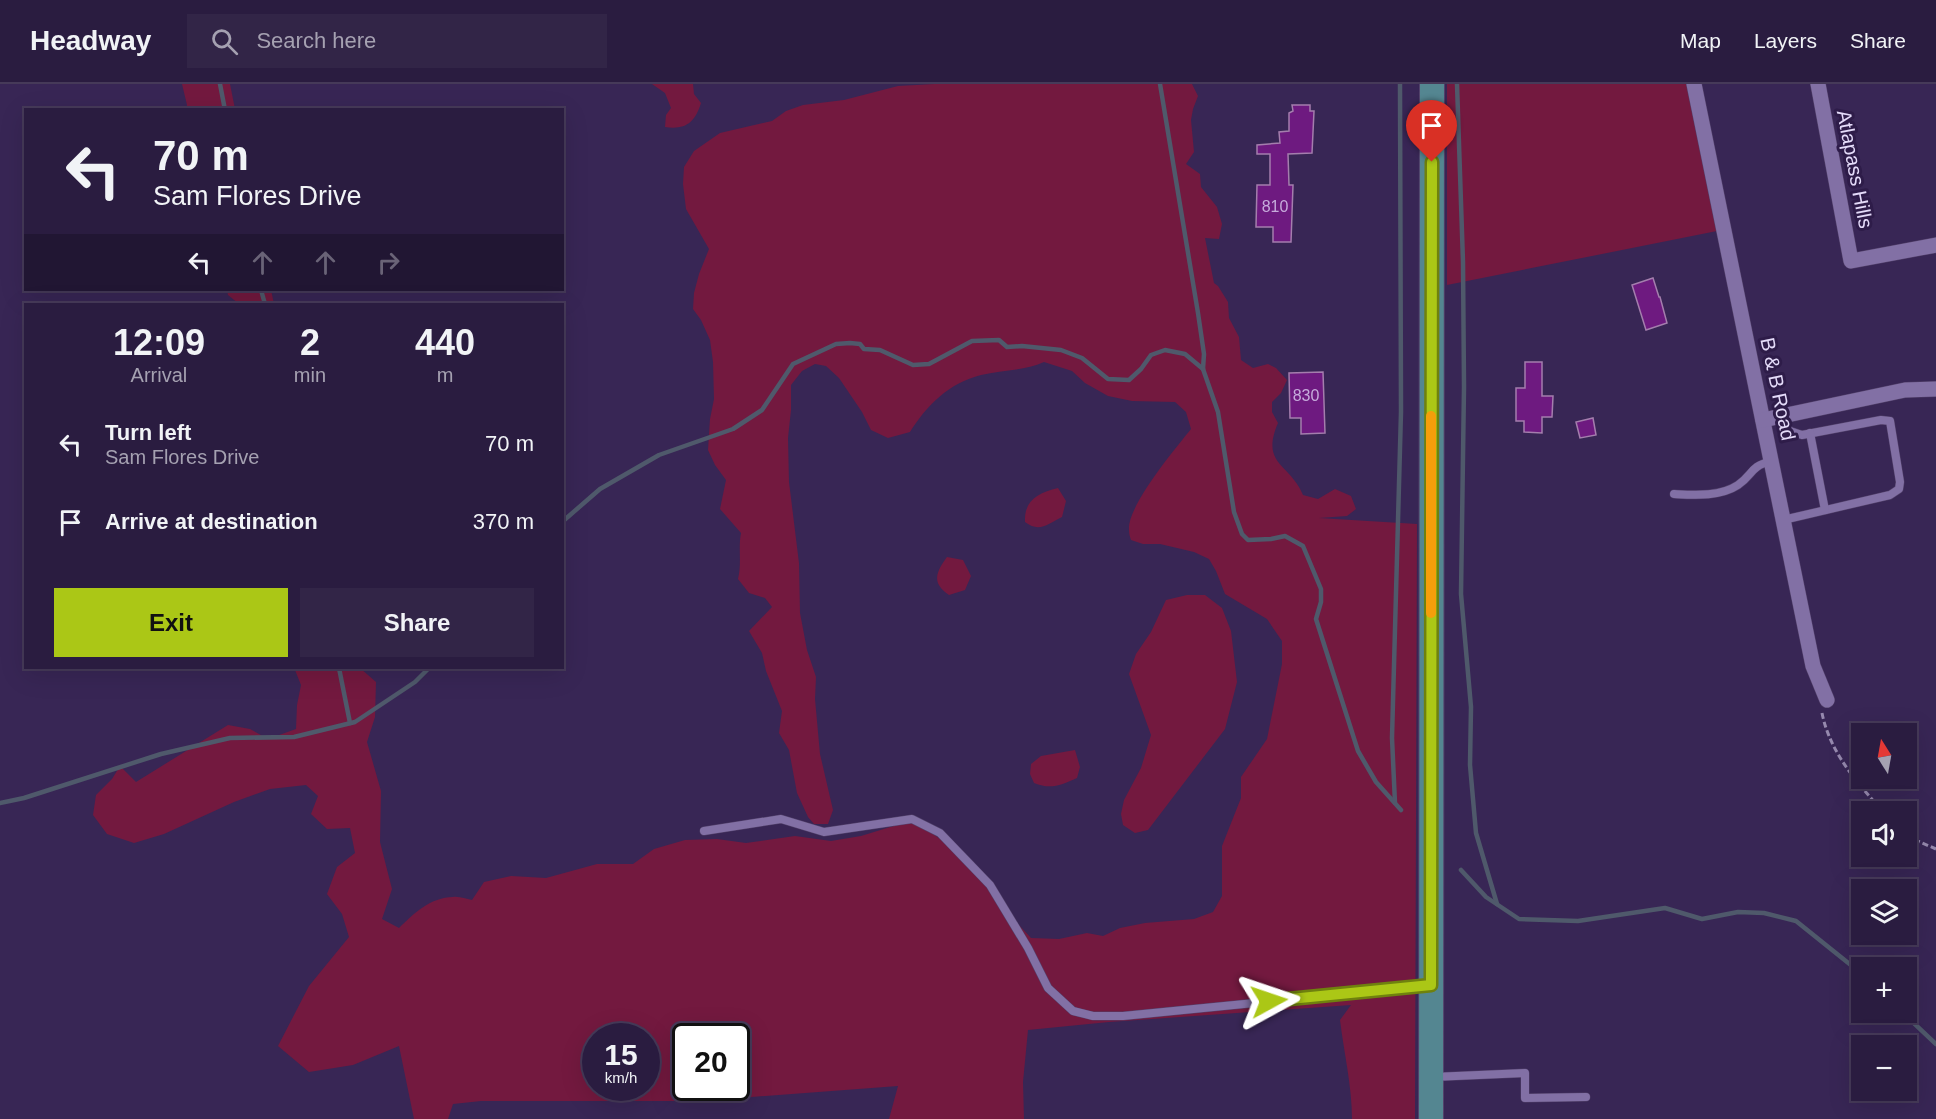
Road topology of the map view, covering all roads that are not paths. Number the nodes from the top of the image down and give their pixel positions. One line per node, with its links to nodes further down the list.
1 (1432, 84): 14 (main road)
2 (1694, 84): 6 (street, B & B Road)
3 (1818, 84): 4 (street, Atlapass Hills)
4 (1936, 245)
5 (1936, 389): 6 (street)
6 (1771, 418): 7 (lane); 8 (street, B & B Road)
7 (1810, 433): 10 (lane); 10 (lane)
8 (1771, 461): 9 (lane); 11 (street, B & B Road)
9 (1674, 494)
10 (1825, 510): 11 (lane)
11 (1783, 520): 12 (street, B & B Road)
12 (1824, 694)
13 (704, 831): 14 (lane)
14 (1431, 985): 15 (main road)
15 (1431, 1077): 16 (lane); 17 (main road)
16 (1586, 1097)
17 (1431, 1119)

